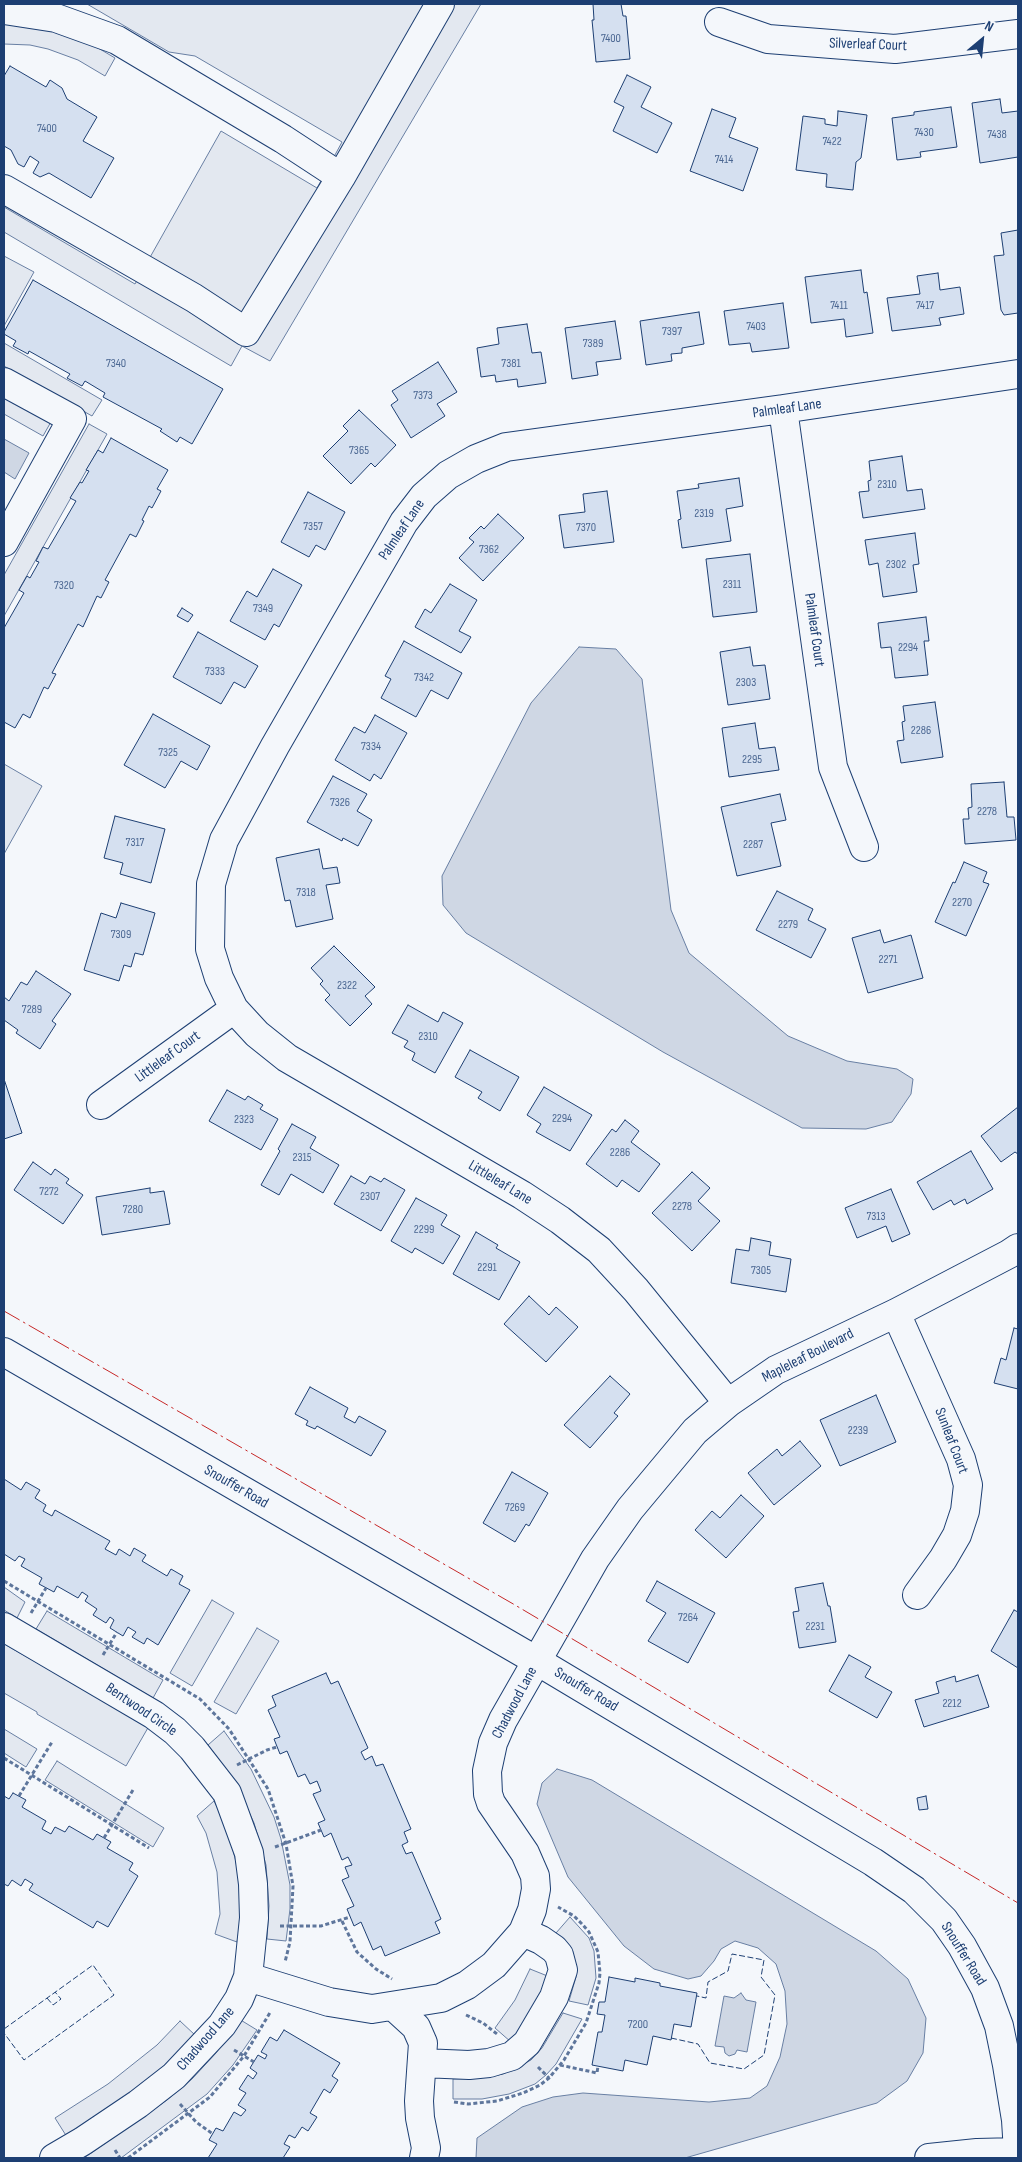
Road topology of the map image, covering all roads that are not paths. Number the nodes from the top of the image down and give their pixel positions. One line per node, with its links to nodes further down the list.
1 (440, 4): 5 (street)
2 (4, 10): 5 (street)
3 (720, 22): 4 (street, Silverleaf Court)
4 (1018, 34)
5 (341, 177): 6 (street)
6 (4, 189)
7 (1018, 374): 9 (street, Palmleaf Lane)
8 (4, 382): 10 (street)
9 (783, 409): 11 (street, Palmleaf Court); 12 (street, Palmleaf Lane)
10 (4, 539)
11 (864, 847)
12 (234, 1010): 13 (street, Littleleaf Court); 17 (street, Littleleaf Lane)
13 (102, 1106)
14 (1018, 1248): 15 (street, Mapleleaf Boulevard)
15 (896, 1313): 17 (street, Mapleleaf Boulevard); 18 (street, Sunleaf Court)
16 (4, 1352): 20 (street, Snouffer Road)
17 (728, 1402): 20 (street, Mapleleaf Boulevard)
18 (917, 1595)
19 (4, 1627): 22 (street, Bentwood Circle)
20 (537, 1661): 21 (street, Chadwood Lane); 26 (street, Snouffer Road)
21 (522, 1932): 23 (street, Chadwood Lane); 24 (street)
22 (248, 1977): 23 (street, Chadwood Lane); 28 (street, Chadwood Lane)
23 (393, 2006): 24 (street)
24 (422, 2063): 25 (street)
25 (428, 2152)
26 (1018, 2152): 27 (street, Snouffer Road); 29 (street)
27 (1018, 2156)
28 (54, 2158)
29 (929, 2158)

